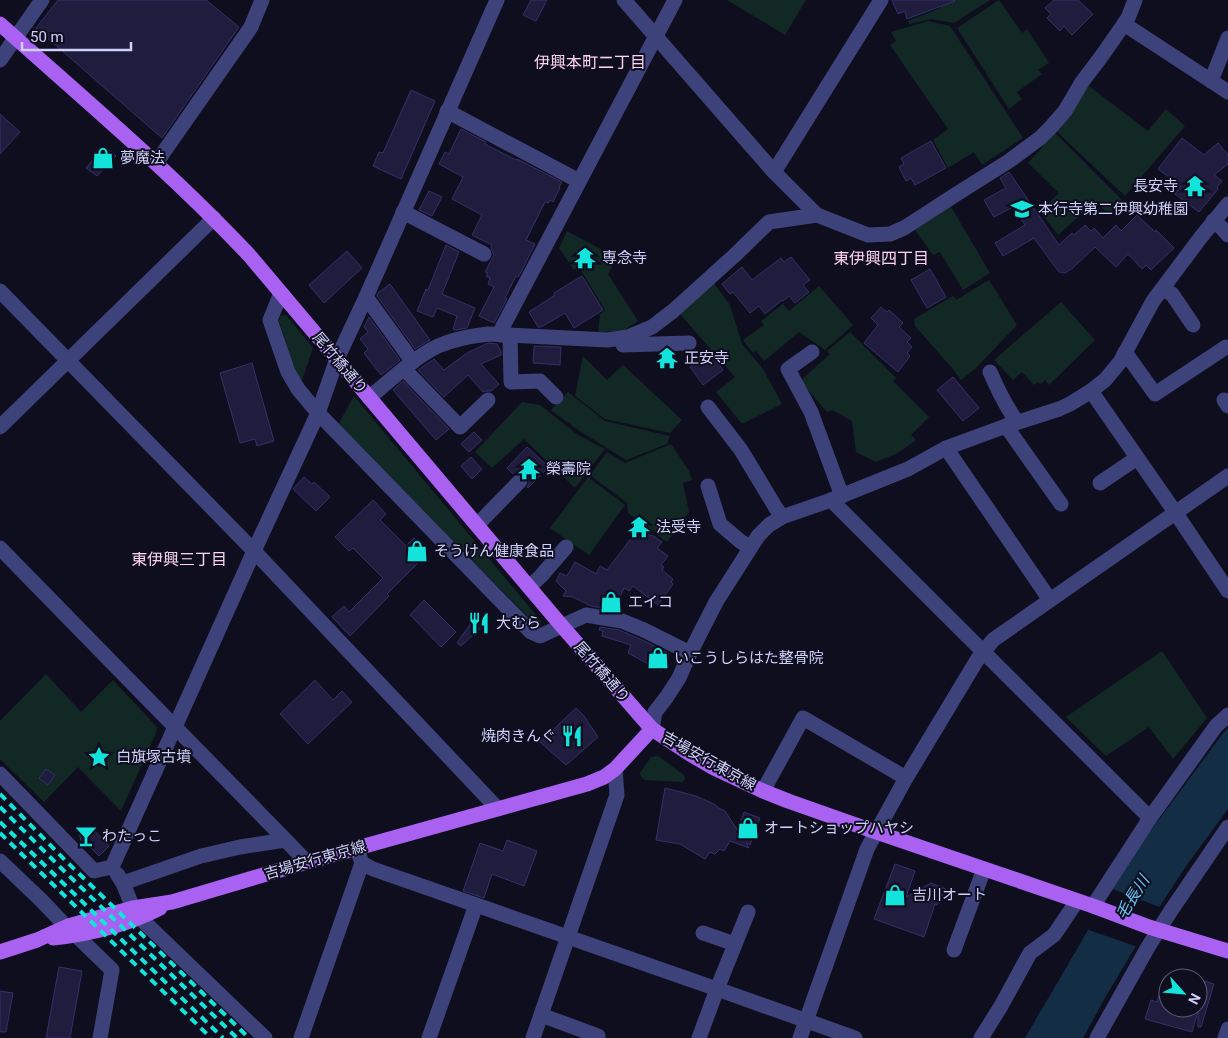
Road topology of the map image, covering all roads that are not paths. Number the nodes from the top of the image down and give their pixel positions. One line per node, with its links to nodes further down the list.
1 (42, 0): 11 (street)
2 (262, 0): 17 (street)
3 (496, 0): 16 (street)
4 (624, 0): 10 (street)
5 (675, 0): 10 (street)
6 (880, 0): 18 (street)
7 (1135, 0): 9 (street)
8 (0, 24): 11 (main road, 尾竹橋通り)
9 (1124, 24): 14 (street); 22 (street)
10 (656, 36): 18 (street); 19 (street)
11 (15, 38): 13 (street); 17 (main road, 尾竹橋通り)
12 (1228, 38): 14 (street)
13 (0, 60)
14 (1211, 81): 15 (street)
15 (1228, 92)
16 (448, 111): 19 (street); 21 (street)
17 (156, 163): 23 (main road, 尾竹橋通り)
18 (774, 172): 22 (street)
19 (579, 181): 32 (street)
20 (1228, 204): 24 (street)
21 (403, 212): 26 (street); 30 (street)
22 (817, 215): 33 (street)
23 (214, 218): 29 (main road, 尾竹橋通り); 39 (street)
24 (1214, 221): 25 (street); 27 (street)
25 (1228, 235)
26 (484, 254)
27 (1162, 288): 31 (street); 37 (street)
28 (0, 291): 39 (street)
29 (281, 293): 38 (main road, 尾竹橋通り); 47 (street)
30 (366, 297): 38 (street); 40 (street)
31 (1193, 325)
32 (504, 332): 33 (street); 40 (street); 43 (street)
33 (620, 338): 34 (street)
34 (689, 343)
35 (1226, 347): 37 (street)
36 (812, 352): 56 (street)
37 (1126, 352): 42 (street)
38 (337, 359): 44 (main road, 尾竹橋通り); 47 (street)
39 (68, 360): 49 (street); 64 (street)
40 (409, 366): 44 (street); 45 (street)
41 (990, 372): 48 (street)
42 (1091, 391): 48 (street); 51 (street)
43 (556, 397)
44 (369, 398): 60 (main road, 尾竹橋通り)
45 (488, 400)
46 (708, 406): 59 (street)
47 (318, 413): 64 (street); 68 (street)
48 (1012, 424): 50 (street); 57 (street)
49 (0, 427)
50 (946, 448): 56 (street); 67 (street)
51 (1137, 458): 54 (street); 58 (street)
52 (1228, 476): 58 (street)
53 (520, 481): 60 (street)
54 (1100, 483)
55 (708, 486): 63 (street)
56 (836, 498): 59 (street); 69 (street)
57 (1061, 504)
58 (1175, 512): 66 (street); 67 (street)
59 (782, 517): 63 (street)
60 (477, 525): 65 (main road, 尾竹橋通り)
61 (566, 547): 65 (street)
62 (0, 548): 72 (street)
63 (750, 548): 70 (street)
64 (254, 551): 72 (street); 78 (street)
65 (529, 587): 68 (main road, 尾竹橋通り)
66 (1228, 591)
67 (1050, 600): 69 (street)
68 (561, 625): 70 (street); 73 (main road, 尾竹橋通り)
69 (983, 652): 76 (street); 79 (street)
70 (690, 653): 73 (street)
71 (1228, 715): 79 (street)
72 (175, 728): 82 (street); 87 (street)
73 (652, 729): 74 (main road, 吉場安行東京線); 77 (main road, 吉場安行東京線)
74 (615, 769): 78 (main road, 吉場安行東京線); 99 (street)
75 (0, 774): 87 (street)
76 (906, 778): 77 (street); 81 (street)
77 (763, 791): 81 (main road, 吉場安行東京線)
78 (498, 809): 83 (main road, 吉場安行東京線)
79 (1150, 818): 92 (street)
80 (1228, 827): 96 (street)
81 (876, 832): 88 (main road, 吉場安行東京線); 107 (street)
82 (285, 840): 84 (street); 89 (street)
83 (357, 848): 84 (main road, 吉場安行東京線); 86 (street)
84 (307, 862): 94 (main road, 吉場安行東京線)
85 (1, 863): 95 (street)
86 (362, 864): 91 (street); 112 (street)
87 (112, 867): 89 (street)
88 (984, 869): 90 (main road, 吉場安行東京線); 102 (street)
89 (123, 882): 94 (street)
90 (1077, 901): 92 (main road, 吉場安行東京線); 118 (street)
91 (476, 905): 99 (street); 113 (street)
92 (1095, 906): 96 (main road, 吉場安行東京線)
93 (748, 912): 101 (street)
94 (137, 913): 98 (main road, 吉場安行東京線); 100 (main road, 吉場安行東京線); 111 (street)
95 (61, 921)
96 (1154, 928): 103 (main road, 吉場安行東京線); 119 (street)
97 (704, 933): 101 (street)
98 (76, 935): 100 (main road, 吉場安行東京線); 110 (street)
99 (568, 937): 105 (street); 106 (street)
100 (37, 940): 104 (main road, 吉場安行東京線)
101 (735, 944): 105 (street)
102 (954, 950)
103 (1228, 951)
104 (0, 952)
105 (717, 988): 107 (street); 115 (street)
106 (541, 1015): 109 (street); 114 (street)
107 (806, 1021): 116 (street); 117 (street)
108 (1228, 1029): 120 (street)
109 (598, 1036)
110 (100, 1038)
111 (265, 1038)
112 (301, 1038)
113 (429, 1038)
114 (533, 1038)
115 (699, 1038)
116 (800, 1038)
117 (855, 1038)
118 (981, 1038)
119 (1098, 1038)
120 (1225, 1038)

